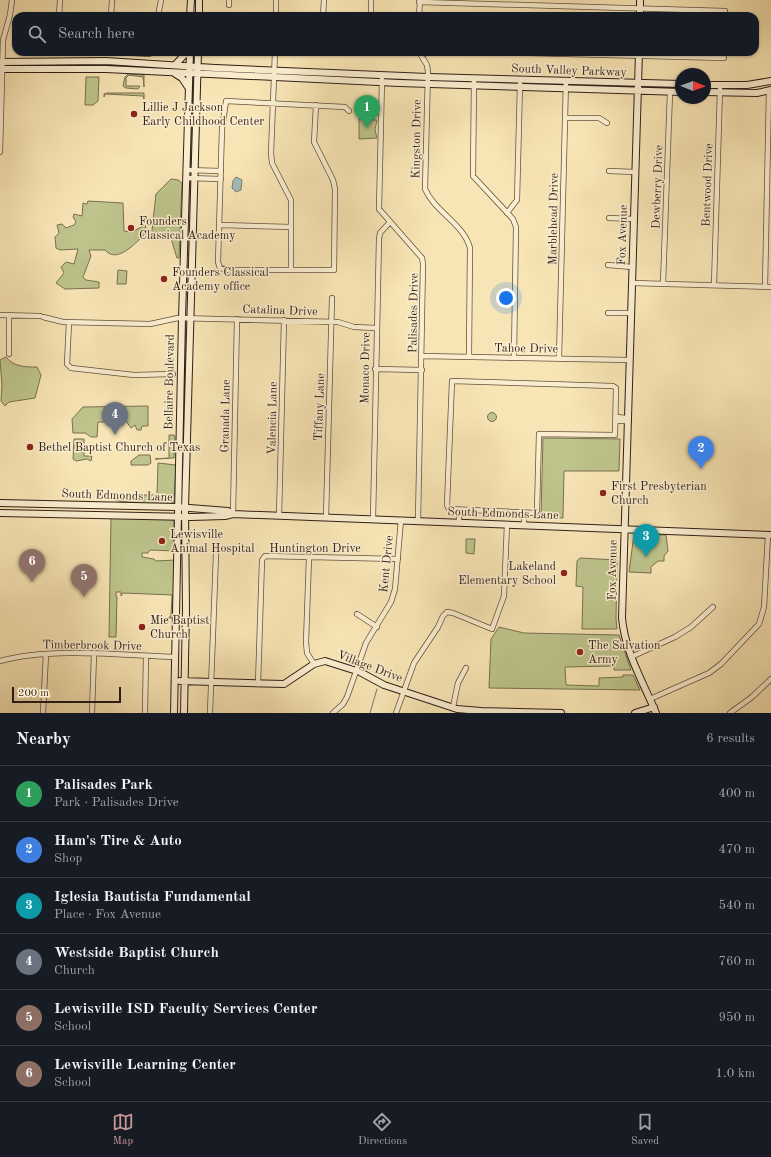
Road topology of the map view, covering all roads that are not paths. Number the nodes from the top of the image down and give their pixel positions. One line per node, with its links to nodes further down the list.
1 (12, 0): 32 (street)
2 (60, 0): 14 (street)
3 (112, 0): 15 (street)
4 (161, 0): 16 (street)
5 (191, 0): 17 (main road)
6 (199, 0): 18 (main road)
7 (276, 0): 19 (street)
8 (324, 0): 20 (street)
9 (371, 0): 21 (street)
10 (640, 0): 12 (main road)
11 (420, 1): 12 (street); 22 (street)
12 (640, 8): 13 (street); 23 (main road)
13 (725, 11)
14 (59, 12)
15 (110, 12)
16 (159, 12)
17 (190, 12)
18 (199, 12)
19 (276, 12)
20 (323, 12)
21 (371, 12)
22 (419, 12)
23 (640, 12)
24 (184, 56): 33 (main road)
25 (189, 56): 34 (main road, Bellaire Boulevard)
26 (198, 56): 35 (main road, Bellaire Boulevard)
27 (275, 56): 37 (street)
28 (421, 56): 42 (street, Kingston Drive)
29 (639, 56): 49 (main road, Fox Avenue)
30 (682, 56): 31 (street)
31 (724, 58)
32 (1, 62): 33 (main road, South Valley Parkway); 36 (street)
33 (175, 65): 34 (main road, South Valley Parkway)
34 (190, 66): 35 (main road, South Valley Parkway); 39 (main road, Bellaire Boulevard)
35 (198, 67): 37 (main road, South Valley Parkway); 40 (main road, Bellaire Boulevard)
36 (1, 69): 38 (main road, South Valley Parkway); 69 (street)
37 (274, 70): 41 (main road, South Valley Parkway); 43 (street)
38 (172, 72): 39 (main road, South Valley Parkway); 56 (main road)
39 (189, 73): 40 (main road, South Valley Parkway); 56 (main road, Bellaire Boulevard)
40 (198, 74): 43 (main road, South Valley Parkway); 72 (main road, Bellaire Boulevard)
41 (382, 74): 42 (main road, South Valley Parkway); 48 (street, Palisades Drive)
42 (428, 77): 44 (main road, South Valley Parkway); 50 (street, Kingston Drive)
43 (274, 78): 48 (main road, South Valley Parkway); 64 (street)
44 (474, 78): 45 (main road, South Valley Parkway); 52 (street)
45 (521, 79): 46 (main road, South Valley Parkway); 55 (street)
46 (566, 80): 49 (main road, South Valley Parkway); 57 (street, Marblehead Drive)
47 (771, 81): 54 (main road)
48 (382, 82): 50 (main road, South Valley Parkway); 82 (street, Palisades Drive)
49 (638, 83): 51 (main road, South Valley Parkway); 58 (main road, Fox Avenue)
50 (428, 84): 52 (main road, South Valley Parkway); 109 (street, Kingston Drive)
51 (675, 84)
52 (474, 85): 55 (main road, South Valley Parkway); 79 (street)
53 (711, 85): 54 (main road)
54 (720, 86): 63 (street, Bentwood Drive)
55 (520, 87): 57 (main road, South Valley Parkway); 79 (street)
56 (189, 88): 71 (main road, Bellaire Boulevard)
57 (566, 88): 58 (main road, South Valley Parkway); 67 (street, Marblehead Drive)
58 (638, 90): 60 (main road, South Valley Parkway); 75 (main road, Fox Avenue)
59 (770, 90): 63 (main road); 93 (street)
60 (670, 92): 61 (main road, South Valley Parkway); 91 (street, Dewberry Drive)
61 (675, 92)
62 (711, 92): 63 (main road)
63 (720, 92): 92 (street, Bentwood Drive)
64 (273, 103): 65 (street); 73 (street); 84 (street)
65 (316, 105): 66 (street); 89 (street)
66 (349, 111)
67 (566, 118): 68 (street); 111 (street, Marblehead Drive)
68 (607, 123)
69 (0, 131): 70 (street)
70 (0, 152)
71 (186, 170): 72 (street); 76 (main road, Bellaire Boulevard)
72 (195, 171): 73 (street); 77 (main road, Bellaire Boulevard)
73 (221, 171): 78 (street)
74 (609, 171): 75 (street)
75 (635, 172): 81 (main road, Fox Avenue)
76 (186, 178): 77 (street); 85 (main road, Bellaire Boulevard)
77 (195, 178): 78 (street); 86 (main road, Bellaire Boulevard)
78 (221, 179): 83 (street)
79 (507, 213): 110 (street)
80 (610, 218): 81 (street)
81 (634, 219): 88 (main road, Fox Avenue)
82 (390, 222): 106 (street, Monaco Drive); 108 (street, Palisades Drive)
83 (220, 225): 84 (street); 89 (street)
84 (291, 227): 89 (street)
85 (183, 261): 86 (main road); 100 (main road, Bellaire Boulevard)
86 (193, 262): 101 (main road, Bellaire Boulevard)
87 (608, 265): 88 (street)
88 (632, 267): 90 (main road, Fox Avenue)
89 (290, 270)
90 (632, 283): 91 (street); 97 (main road, Fox Avenue)
91 (663, 284): 92 (street)
92 (714, 285): 93 (street)
93 (765, 287): 94 (street)
94 (771, 287)
95 (332, 298): 105 (street, Tiffany Lane)
96 (608, 312): 97 (street)
97 (631, 313): 112 (main road, Fox Avenue)
98 (0, 315): 99 (street, Catalina Drive)
99 (9, 316): 104 (street, Catalina Drive); 107 (street)
100 (182, 318): 101 (street, Catalina Drive); 104 (street, Catalina Drive); 118 (main road, Bellaire Boulevard)
101 (190, 318): 102 (street, Catalina Drive); 119 (main road, Bellaire Boulevard)
102 (237, 319): 103 (street, Catalina Drive); 129 (street, Granada Lane)
103 (284, 320): 105 (street, Catalina Drive); 133 (street, Valencia Lane)
104 (69, 322): 115 (street)
105 (331, 322): 106 (street, Catalina Drive); 134 (street, Tiffany Lane)
106 (376, 328): 113 (street, Monaco Drive)
107 (9, 354)
108 (422, 356): 109 (street, Tahoe Drive); 114 (street, Palisades Drive)
109 (469, 356): 110 (street, Tahoe Drive)
110 (514, 357): 111 (street, Tahoe Drive)
111 (559, 358): 112 (street, Tahoe Drive)
112 (629, 360): 117 (main road, Fox Avenue)
113 (375, 369): 114 (street); 135 (street, Monaco Drive)
114 (422, 370): 137 (street, Palisades Drive)
115 (173, 374)
116 (616, 419): 117 (street); 125 (street); 127 (street)
117 (627, 419): 141 (main road, Fox Avenue)
118 (179, 431): 119 (main road); 123 (main road, Bellaire Boulevard)
119 (187, 431): 124 (main road, Bellaire Boulevard)
120 (0, 503): 121 (main road, South Edmonds Lane)
121 (54, 504): 122 (main road, South Edmonds Lane); 128 (main road)
122 (110, 506): 123 (main road, South Edmonds Lane); 130 (main road)
123 (177, 507): 124 (main road, South Edmonds Lane); 131 (main road, Bellaire Boulevard)
124 (185, 509): 129 (main road, South Edmonds Lane); 132 (main road, Bellaire Boulevard)
125 (459, 510): 127 (street); 138 (street)
126 (0, 513): 128 (main road, South Edmonds Lane)
127 (524, 513): 140 (street)
128 (54, 514): 130 (main road, South Edmonds Lane)
129 (233, 514): 132 (main road, South Edmonds Lane); 133 (main road, South Edmonds Lane)
130 (110, 516): 131 (main road, South Edmonds Lane)
131 (177, 516): 132 (main road, South Edmonds Lane); 152 (main road, Bellaire Boulevard)
132 (185, 516): 153 (main road, Bellaire Boulevard)
133 (279, 516): 134 (main road, South Edmonds Lane)
134 (326, 517): 135 (main road, South Edmonds Lane)
135 (373, 519): 136 (main road, South Edmonds Lane)
136 (401, 520): 137 (main road, South Edmonds Lane); 145 (street, Kent Drive)
137 (418, 521): 138 (main road, South Edmonds Lane)
138 (459, 522): 139 (main road, South Edmonds Lane)
139 (507, 524): 140 (main road, South Edmonds Lane); 164 (street)
140 (524, 525): 141 (main road, South Edmonds Lane)
141 (624, 529): 142 (main road, South Edmonds Lane); 154 (main road, Fox Avenue)
142 (769, 535): 165 (street)
143 (216, 554): 162 (street)
144 (309, 558): 145 (street, Huntington Drive); 156 (street); 163 (street, Huntington Drive)
145 (398, 559): 148 (street, Kent Drive)
146 (713, 607): 154 (street)
147 (357, 614): 148 (street)
148 (377, 627): 158 (street, Kent Drive)
149 (46, 654): 150 (street, Timberbrook Drive); 155 (street, Timberbrook Drive); 169 (street)
150 (94, 654): 151 (street, Timberbrook Drive); 170 (street)
151 (146, 656): 152 (street, Timberbrook Drive); 171 (street)
152 (175, 657): 153 (main road, Timberbrook Drive); 160 (main road, Bellaire Boulevard)
153 (185, 657): 161 (main road, Bellaire Boulevard)
154 (631, 657): 165 (main road, Fox Avenue)
155 (0, 661)
156 (314, 664): 158 (main road, Village Drive); 163 (main road)
157 (466, 668): 166 (street)
158 (356, 671): 164 (main road, Village Drive); 175 (street, Kent Drive)
159 (771, 679): 179 (street)
160 (175, 681): 161 (main road); 172 (main road, Bellaire Boulevard)
161 (184, 681): 162 (main road); 173 (main road, Bellaire Boulevard)
162 (211, 682): 163 (main road); 174 (street)
163 (258, 684)
164 (403, 691): 166 (main road, Village Drive); 176 (street)
165 (650, 699): 167 (main road, Fox Avenue)
166 (453, 707): 168 (main road, Village Drive)
167 (655, 710): 178 (main road)
168 (481, 712): 177 (main road, Village Drive)
169 (43, 713)
170 (92, 713)
171 (145, 713)
172 (174, 713)
173 (184, 713)
174 (210, 713)
175 (333, 713)
176 (396, 713)
177 (561, 713)
178 (635, 713)
179 (730, 713)

